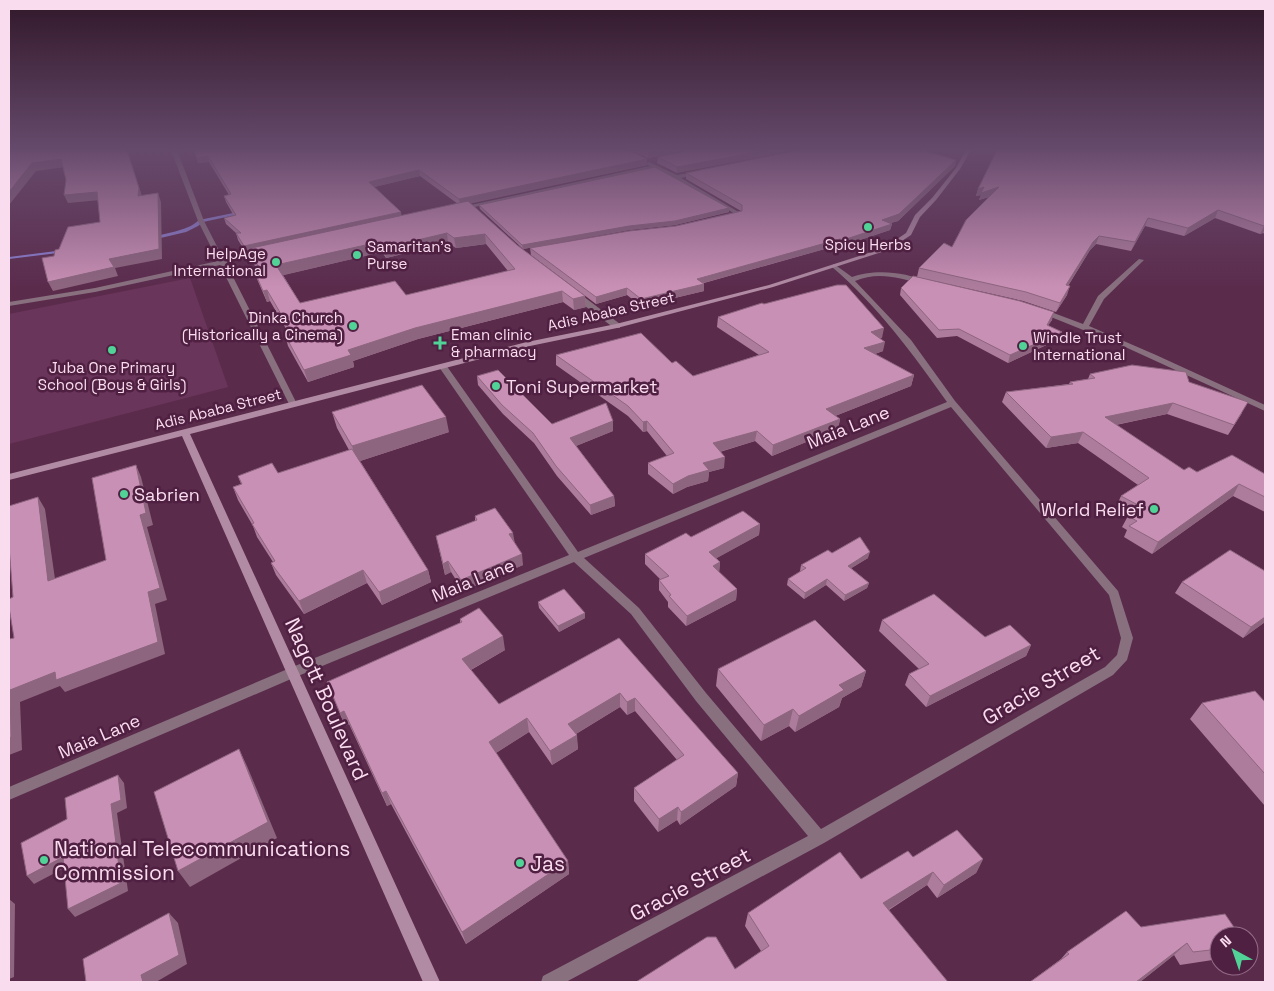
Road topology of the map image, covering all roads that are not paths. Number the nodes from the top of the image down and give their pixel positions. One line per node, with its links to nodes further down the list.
1 (192, 196): 11 (street)
2 (512, 196): 5 (street)
3 (709, 196): 8 (street)
4 (936, 196): 12 (street, Adis Ababa Street)
5 (470, 206): 6 (street); 7 (street)
6 (451, 210)
7 (478, 213)
8 (730, 216)
9 (270, 252): 11 (street)
10 (1141, 260): 19 (street)
11 (222, 263): 16 (street); 22 (street)
12 (834, 266): 13 (street, Gracie Street); 18 (street, Adis Ababa Street)
13 (851, 280): 14 (street); 21 (street, Gracie Street)
14 (927, 283)
15 (569, 289): 18 (street)
16 (9, 304)
17 (1029, 308): 19 (street)
18 (617, 326): 20 (street, Adis Ababa Street)
19 (1085, 326): 23 (street)
20 (442, 367): 22 (street, Adis Ababa Street); 26 (street)
21 (952, 403): 26 (street, Maia Lane); 29 (street, Gracie Street)
22 (293, 404): 24 (street, Adis Ababa Street)
23 (1265, 408)
24 (185, 432): 25 (street, Adis Ababa Street); 27 (street, Nagott Boulevard)
25 (9, 477)
26 (576, 556): 27 (street, Maia Lane); 29 (street)
27 (294, 672): 28 (street, Maia Lane); 30 (street, Nagott Boulevard)
28 (9, 794)
29 (819, 838): 31 (street, Gracie Street)
30 (432, 982)
31 (549, 982)

